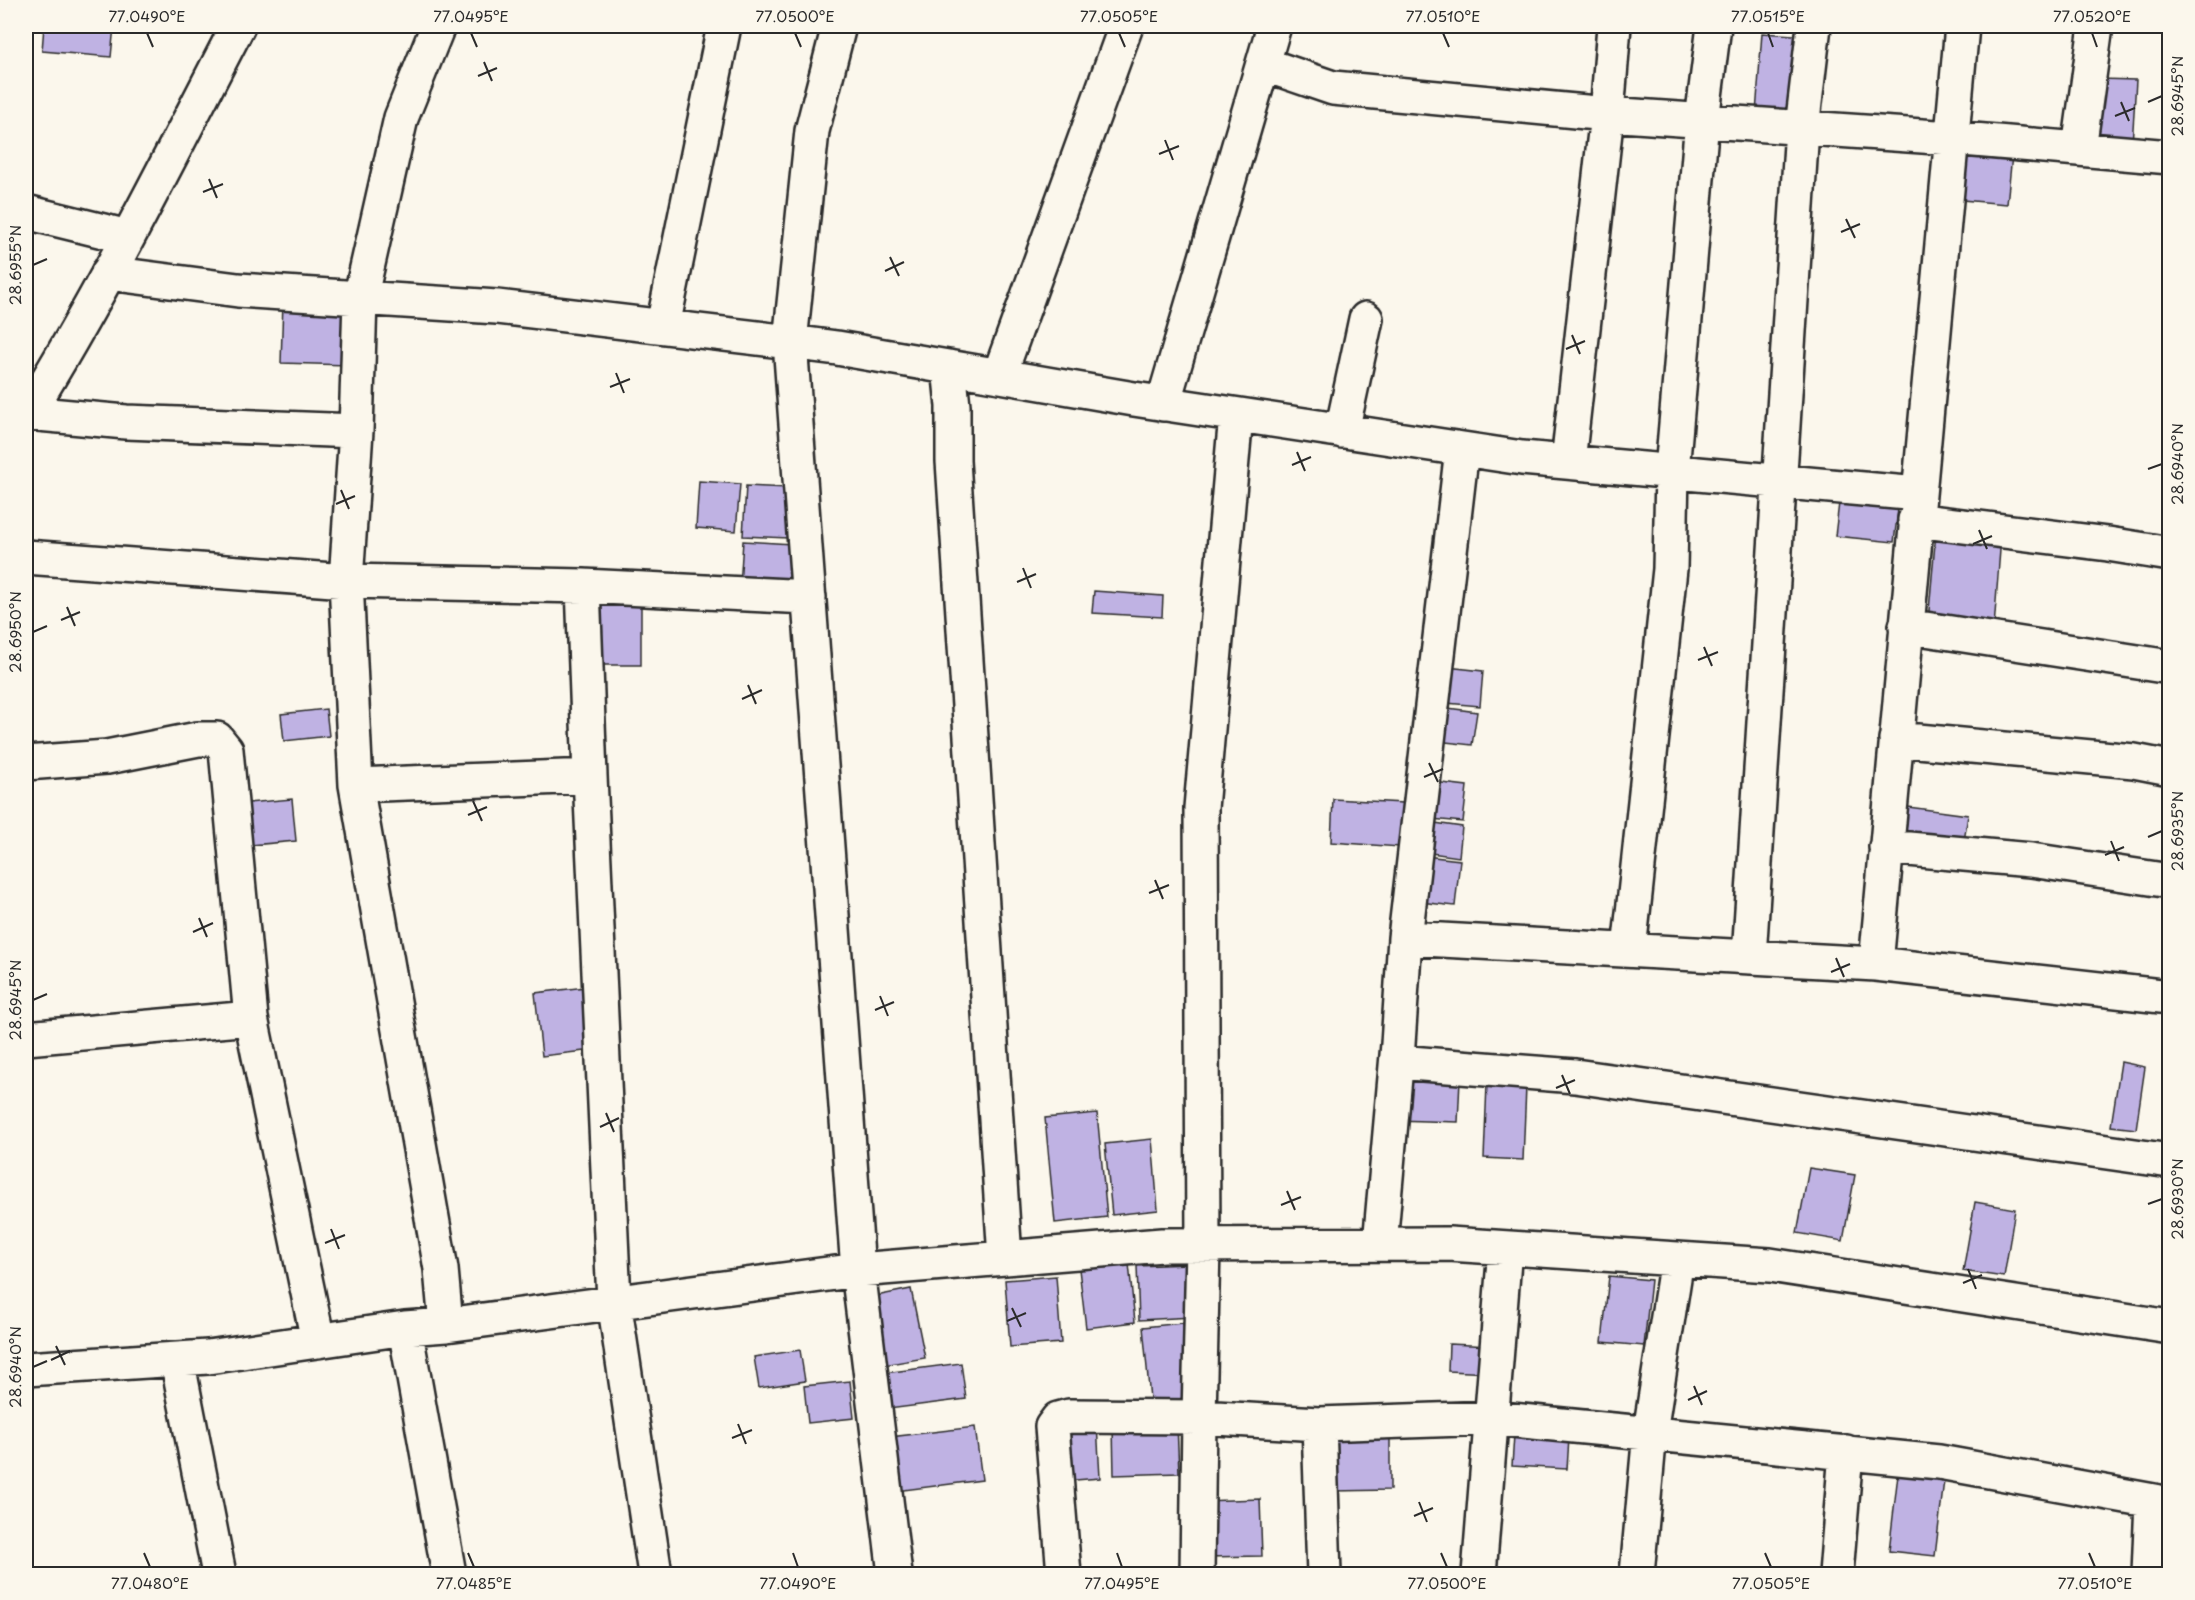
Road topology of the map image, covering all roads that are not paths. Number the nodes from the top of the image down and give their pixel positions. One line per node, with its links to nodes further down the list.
1 (238, 26): 20 (street)
2 (438, 26): 22 (street)
3 (724, 26): 24 (street)
4 (839, 26): 25 (street)
5 (1125, 26): 28 (street)
6 (1274, 26): 12 (street)
7 (1614, 26): 13 (street)
8 (1714, 26): 14 (street)
9 (1814, 26): 15 (street)
10 (1962, 26): 16 (street)
11 (2096, 26): 17 (street)
12 (1263, 64): 13 (street); 29 (street)
13 (1607, 114): 14 (street); 35 (street)
14 (1701, 120): 15 (street); 36 (street)
15 (1802, 128): 16 (street); 37 (street)
16 (1951, 138): 17 (street); 38 (street)
17 (2079, 149): 18 (street)
18 (2169, 157)
19 (26, 212): 20 (street)
20 (128, 237): 21 (street)
21 (108, 273): 22 (street); 27 (street)
22 (360, 299): 24 (street); 32 (street)
23 (1366, 319): 33 (street)
24 (663, 326): 25 (street)
25 (790, 342): 26 (street); 43 (street)
26 (949, 367): 28 (street); 65 (street)
27 (40, 368): 30 (street)
28 (999, 376): 29 (street)
29 (1163, 404): 31 (street)
30 (26, 415): 32 (street)
31 (1236, 415): 33 (street); 62 (street)
32 (356, 431): 41 (street)
33 (1342, 431): 34 (street)
34 (1462, 449): 35 (street); 53 (street)
35 (1569, 462): 36 (street)
36 (1672, 471): 37 (street); 54 (street)
37 (1779, 482): 38 (street); 55 (street)
38 (1917, 507): 39 (street); 44 (street)
39 (2169, 554)
40 (26, 557): 41 (street)
41 (346, 581): 42 (street); 50 (street)
42 (583, 586): 43 (street); 49 (street)
43 (809, 597): 67 (street)
44 (1906, 626): 45 (street); 46 (street)
45 (2169, 667)
46 (1896, 739): 48 (street); 51 (street)
47 (26, 763): 58 (street)
48 (2169, 768)
49 (590, 776): 50 (street); 68 (street)
50 (356, 785): 69 (street)
51 (1886, 847): 52 (street); 56 (street)
52 (2169, 881)
53 (1405, 938): 54 (street); 60 (street)
54 (1629, 950): 55 (street)
55 (1749, 957): 56 (street)
56 (1876, 964): 57 (street)
57 (2169, 997)
58 (251, 1018): 59 (street); 72 (street)
59 (26, 1038)
60 (1397, 1062): 61 (street); 63 (street)
61 (2169, 1161)
62 (1202, 1244): 63 (street); 65 (street); 75 (street)
63 (1380, 1244): 64 (street)
64 (1506, 1248): 66 (street); 76 (street)
65 (1005, 1258): 67 (street)
66 (1677, 1259): 70 (street); 78 (street)
67 (858, 1270): 68 (street); 84 (street)
68 (614, 1301): 69 (street); 83 (street)
69 (446, 1325): 71 (street)
70 (2169, 1327)
71 (405, 1328): 72 (street); 82 (street)
72 (318, 1341): 73 (street)
73 (177, 1359): 74 (street); 81 (street)
74 (26, 1369)
75 (1199, 1417): 77 (street); 85 (street); 86 (street)
76 (1492, 1418): 77 (street); 78 (street); 88 (street)
77 (1319, 1424): 87 (street)
78 (1650, 1432): 79 (street); 89 (street)
79 (1846, 1452): 80 (street); 90 (street)
80 (2161, 1502): 91 (street)
81 (219, 1575)
82 (449, 1575)
83 (655, 1575)
84 (895, 1575)
85 (1064, 1575)
86 (1197, 1575)
87 (1324, 1575)
88 (1479, 1575)
89 (1637, 1575)
90 (1836, 1575)
91 (2149, 1575)

